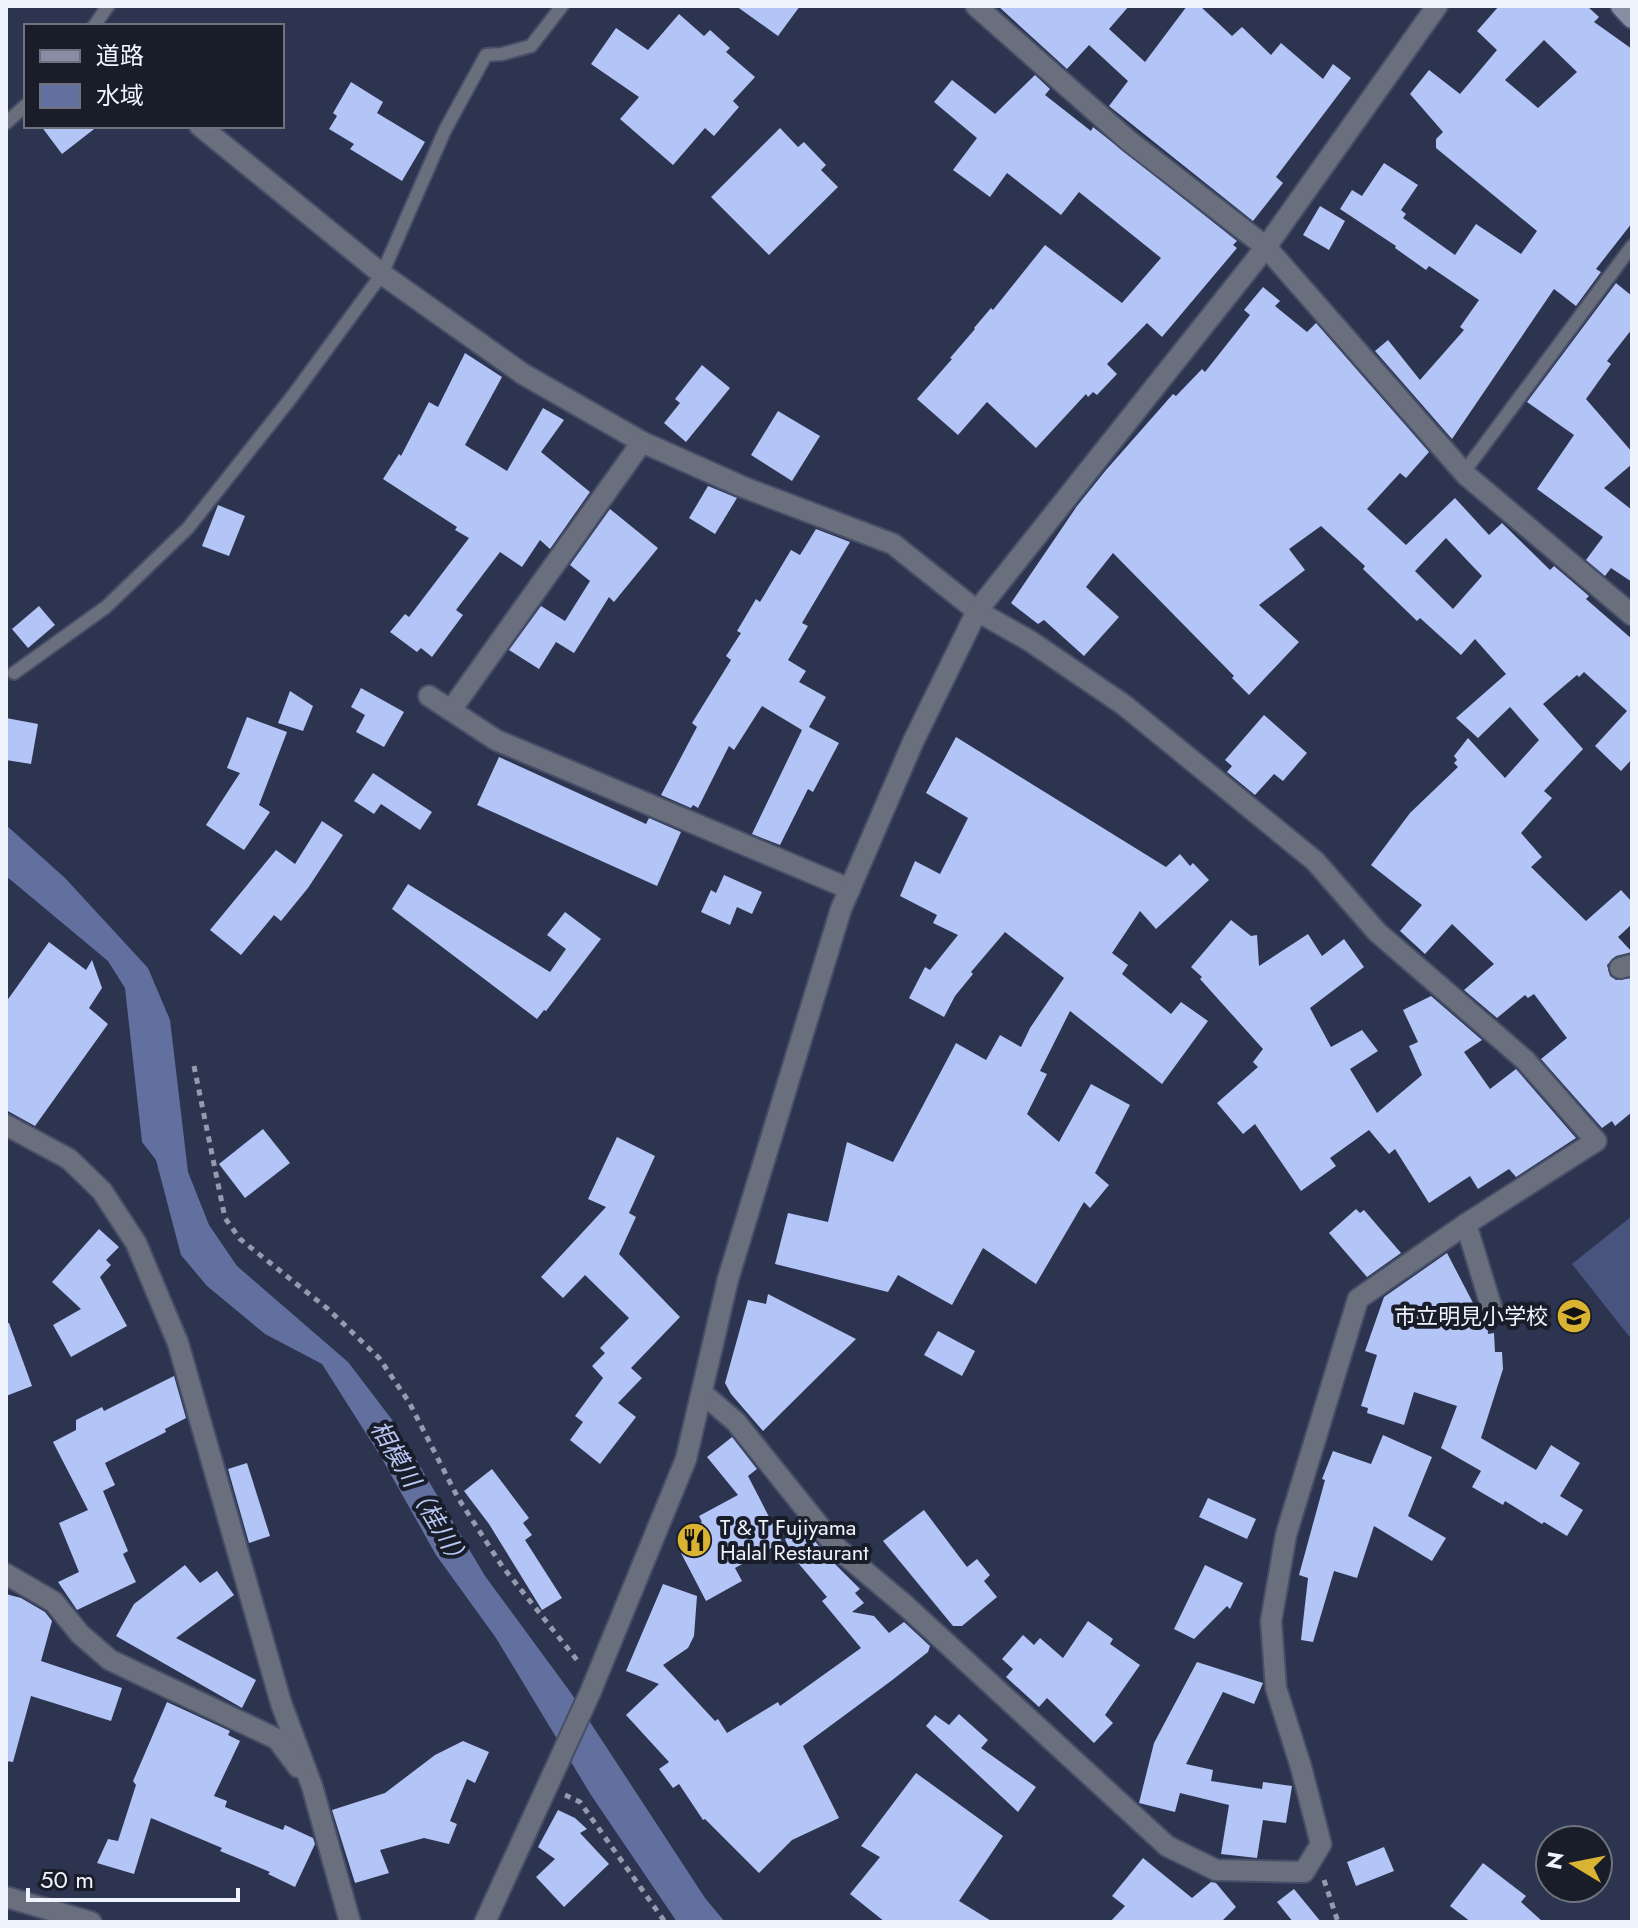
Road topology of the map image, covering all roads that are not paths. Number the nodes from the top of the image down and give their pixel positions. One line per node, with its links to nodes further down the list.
1 (108, 6): 7 (lane)
2 (562, 6): 13 (lane)
3 (976, 6): 12 (street)
4 (1437, 6): 12 (street)
5 (1621, 6): 6 (main road)
6 (1632, 18)
7 (95, 24)
8 (24, 107): 9 (lane)
9 (6, 123)
10 (202, 128): 13 (street)
11 (1632, 246): 15 (lane)
12 (1266, 247): 15 (street); 16 (street)
13 (382, 274): 14 (street); 18 (lane)
14 (642, 442): 16 (street); 20 (street)
15 (1464, 472): 17 (street)
16 (977, 611): 21 (street); 23 (street)
17 (1632, 615)
18 (14, 673)
19 (429, 696): 20 (street)
20 (451, 710): 21 (street)
21 (850, 889): 25 (street)
22 (6, 1125): 27 (street)
23 (1466, 1224): 24 (street); 25 (street)
24 (1492, 1309)
25 (702, 1393): 31 (street)
26 (6, 1574): 27 (street)
27 (312, 1786): 30 (street)
28 (6, 1897): 29 (street)
29 (91, 1922)
30 (350, 1922)
31 (485, 1922)

